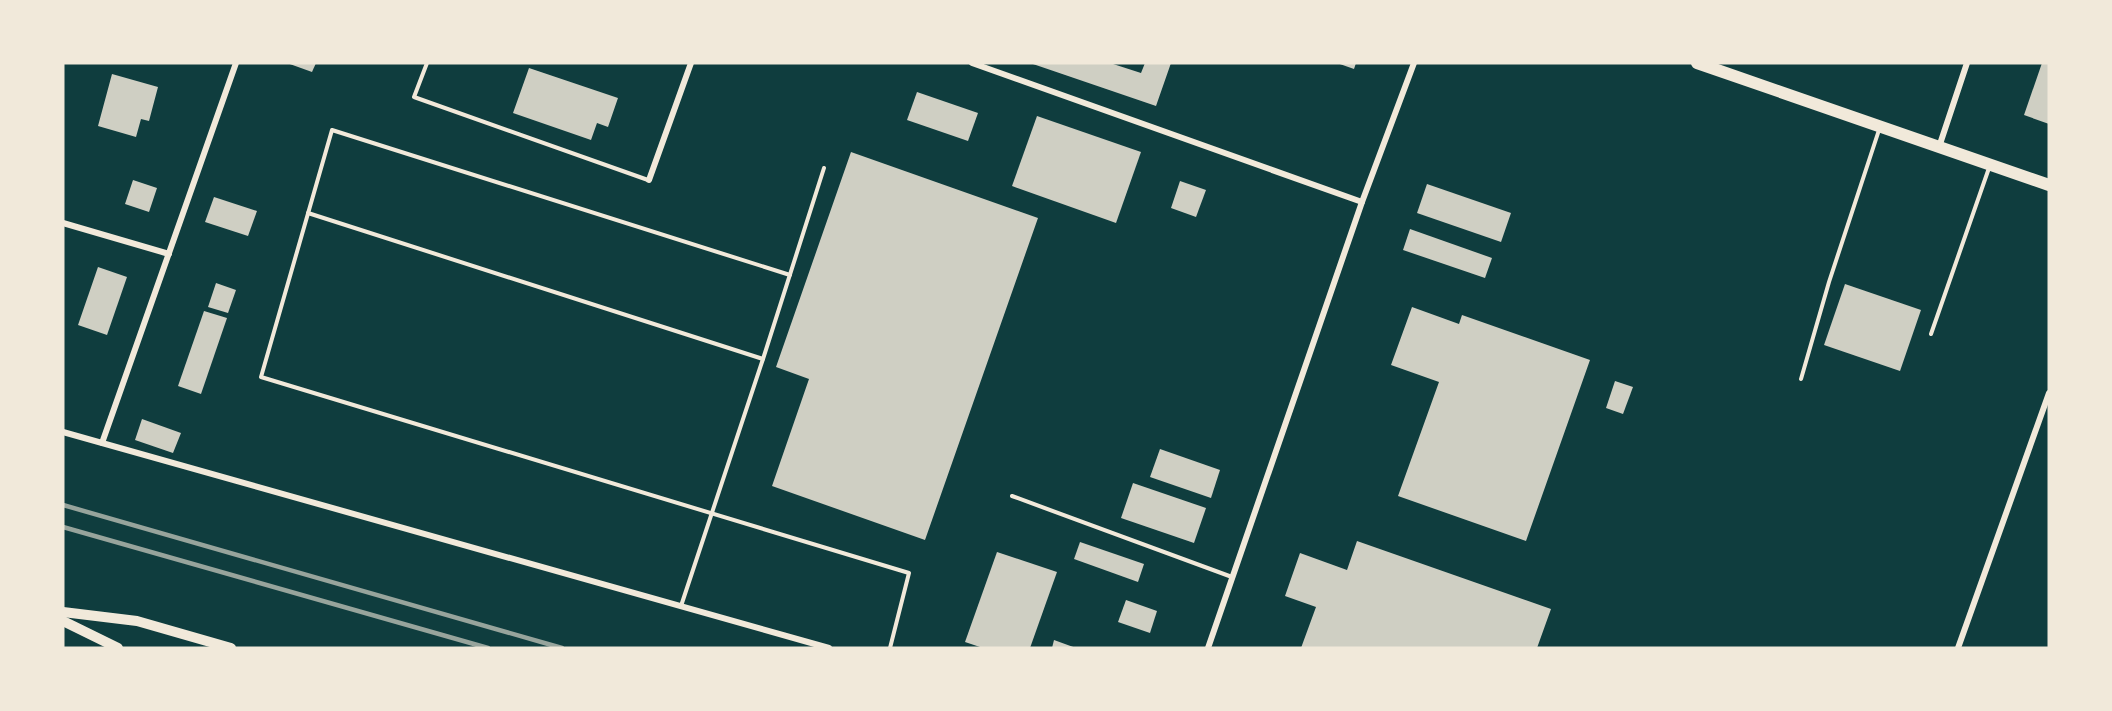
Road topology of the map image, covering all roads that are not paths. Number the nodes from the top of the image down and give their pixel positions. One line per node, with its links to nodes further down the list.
1 (236, 63): 17 (street)
2 (427, 63): 12 (lane)
3 (691, 63): 12 (street)
4 (972, 63): 14 (street)
5 (1414, 63): 14 (street)
6 (1697, 63): 8 (main road)
7 (1967, 63): 9 (street)
8 (1880, 126): 9 (main road); 21 (lane)
9 (1939, 147): 10 (main road)
10 (1990, 164): 13 (main road); 19 (lane)
11 (824, 168): 18 (lane)
12 (649, 180)
13 (2049, 185)
14 (1362, 202): 27 (street)
15 (308, 213): 18 (lane); 20 (lane); 26 (lane)
16 (63, 223): 17 (street)
17 (169, 254): 24 (street)
18 (790, 275): 20 (lane)
19 (1931, 334)
20 (763, 359): 26 (lane)
21 (1801, 379)
22 (2049, 393): 36 (street)
23 (63, 432): 24 (street)
24 (102, 443): 28 (street)
25 (1012, 496): 27 (lane)
26 (712, 513): 28 (lane); 34 (lane)
27 (1233, 577): 35 (street)
28 (681, 606): 33 (street)
29 (63, 612): 32 (main road)
30 (63, 621): 31 (main road)
31 (118, 648)
32 (231, 648)
33 (829, 648)
34 (890, 648)
35 (1208, 648)
36 (1958, 648)

